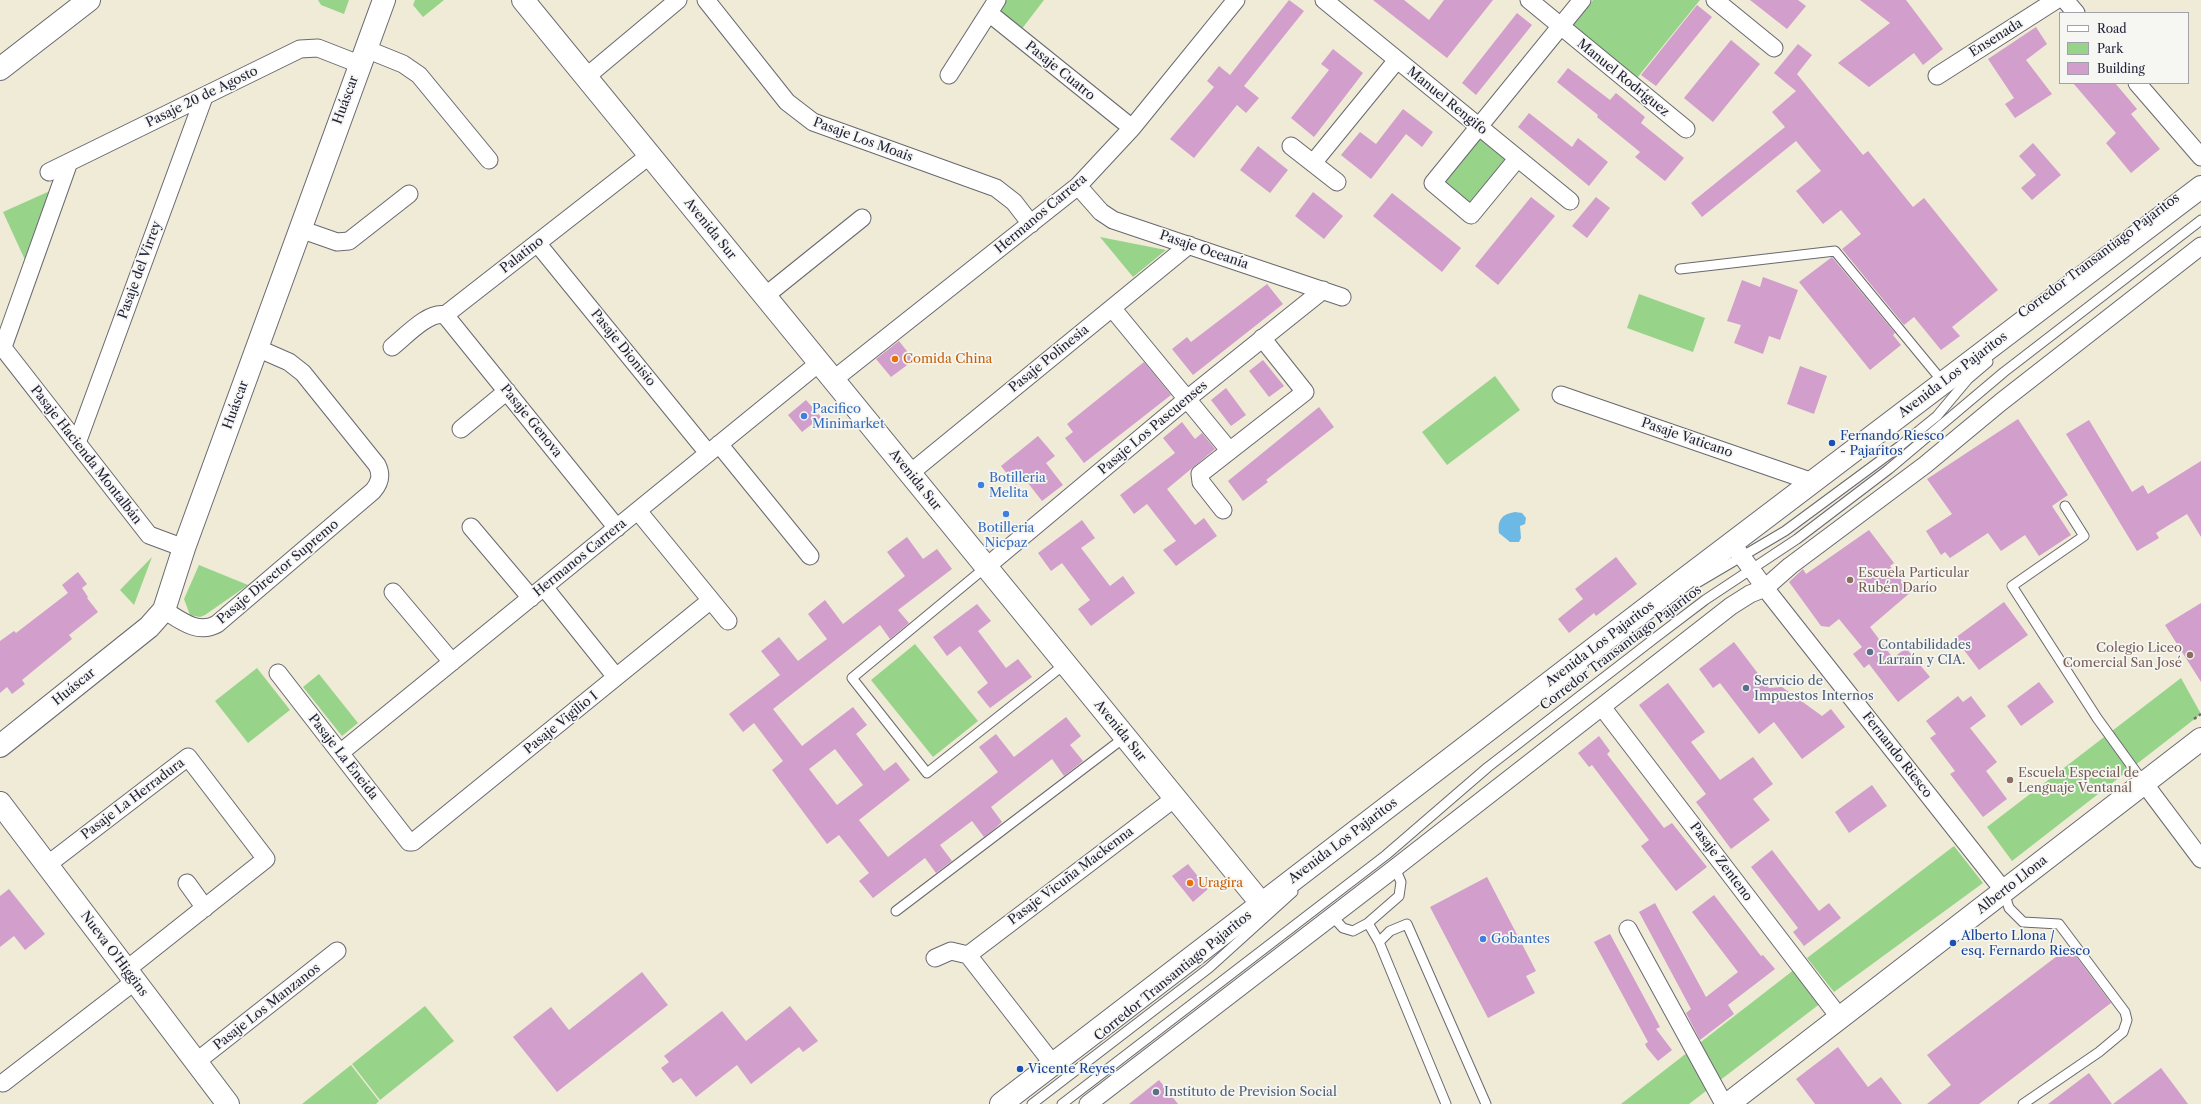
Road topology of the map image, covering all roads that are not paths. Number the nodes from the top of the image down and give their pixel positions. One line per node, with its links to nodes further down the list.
1 (90, 0): 19 (main road)
2 (384, 0): 17 (main road, Huáscar)
3 (524, 0): 22 (main road, Avenida Sur)
4 (678, 0): 22 (street)
5 (706, 0): 44 (street, Pasaje Los Moais)
6 (1236, 0): 26 (street, Hermanos Carrera)
7 (1324, 0): 18 (street, Manuel Rengifo)
8 (1529, 0): 15 (street, Manuel Rodríguez)
9 (1582, 0): 15 (street)
10 (1715, 0): 16 (street)
11 (2056, 0): 21 (street, Ensenada)
12 (2065, 0): 14 (street)
13 (993, 7): 20 (street); 26 (street, Pasaje Cuatro)
14 (2075, 12)
15 (1561, 26): 25 (street); 27 (street, Manuel Rodríguez)
16 (1774, 48)
17 (362, 57): 24 (street, Pasaje 20 de Agosto); 32 (street, Pasaje 20 de Agosto); 45 (main road, Huáscar)
18 (1397, 60): 25 (street, Manuel Rengifo); 34 (street)
19 (0, 69)
20 (949, 75)
21 (1937, 76)
22 (586, 77): 29 (main road, Avenida Sur)
23 (2138, 84): 30 (street)
24 (204, 96): 33 (street, Pasaje 20 de Agosto); 66 (street, Pasaje del Virrey)
25 (1478, 126): 31 (street, Manuel Rengifo); 31 (street)
26 (1132, 128): 37 (street, Hermanos Carrera)
27 (1686, 129)
28 (1291, 146): 34 (street)
29 (650, 155): 46 (street, Palatino); 51 (main road, Avenida Sur)
30 (2201, 157)
31 (1517, 159): 41 (street, Manuel Rengifo)
32 (489, 160)
33 (69, 162): 35 (street, Pasaje 20 de Agosto); 56 (street)
34 (1313, 164): 36 (street)
35 (48, 172)
36 (1337, 182)
37 (1078, 186): 44 (street, Hermanos Carrera); 47 (street, Pasaje Oceanía)
38 (2201, 187): 61 (main road, Avenida Los Pajaritos)
39 (410, 194): 45 (street)
40 (2201, 194): 78 (lane, Corredor Transantiago Pajaritos)
41 (1570, 201)
42 (862, 218): 51 (street)
43 (2201, 220): 78 (lane, Corredor Transantiago Pajaritos)
44 (1031, 224): 60 (street, Hermanos Carrera)
45 (300, 229): 58 (main road, Huáscar)
46 (537, 243): 54 (street, Palatino); 67 (street, Pasaje Dionisio)
47 (1189, 245): 50 (street, Pasaje Oceanía); 53 (street, Pasaje Polinesia)
48 (2201, 246): 81 (street)
49 (1680, 269): 61 (lane)
50 (1322, 290): 52 (street, Pasaje Oceanía); 55 (street, Pasaje Los Pascuenses)
51 (765, 296): 59 (main road, Avenida Sur)
52 (1342, 297)
53 (1112, 308): 64 (street); 69 (street, Pasaje Polinesia)
54 (445, 315): 57 (street, Palatino); 62 (street, Pasaje Genova)
55 (1262, 338): 64 (street, Pasaje Los Pascuenses); 68 (street)
56 (1, 346): 66 (street, Pasaje Hacienda Montalbán)
57 (392, 347)
58 (257, 348): 76 (main road, Huáscar); 85 (street, Pasaje Director Supremo)
59 (819, 363): 60 (main road, Avenida Sur); 67 (street, Hermanos Carrera)
60 (833, 380): 69 (main road, Avenida Sur)
61 (1943, 382): 70 (main road, Avenida Los Pajaritos)
62 (506, 391): 65 (street); 75 (street, Pasaje Genova)
63 (1561, 395): 70 (street, Pasaje Vaticano)
64 (1187, 399): 68 (street); 79 (street, Pasaje Los Pascuenses)
65 (461, 429)
66 (77, 443): 76 (street, Pasaje Hacienda Montalbán)
67 (714, 449): 73 (street, Hermanos Carrera); 77 (street, Pasaje Dionisio)
68 (1229, 450): 72 (street)
69 (909, 474): 79 (main road, Avenida Sur)
70 (1813, 482): 78 (main road, Avenida Los Pajaritos)
71 (2065, 506): 96 (lane)
72 (1223, 510)
73 (638, 511): 75 (street, Hermanos Carrera); 84 (street)
74 (471, 527): 83 (street)
75 (617, 528): 80 (street, Hermanos Carrera)
76 (184, 548): 85 (main road, Huáscar)
77 (810, 556)
78 (1741, 556): 81 (street, Fernando Riesco); 105 (main road, Avenida Los Pajaritos); 122 (lane, Corredor Transantiago Pajaritos); 123 (lane, Corredor Transantiago Pajaritos)
79 (986, 567): 88 (main road, Avenida Sur); 88 (lane)
80 (544, 587): 83 (street, Hermanos Carrera); 90 (street)
81 (1765, 588): 91 (street); 104 (street, Fernando Riesco)
82 (393, 592): 87 (street)
83 (531, 598): 87 (street, Hermanos Carrera)
84 (711, 600): 86 (street); 90 (street, Pasaje Vigilio I)
85 (164, 610): 94 (main road, Huáscar)
86 (728, 621)
87 (452, 662): 95 (street, Hermanos Carrera)
88 (1065, 664): 92 (main road, Avenida Sur)
89 (278, 673): 95 (street, Pasaje La Eneida)
90 (616, 677): 99 (street, Pasaje Vigilio I)
91 (1602, 707): 102 (street); 116 (street, Pasaje Zenteno)
92 (1125, 737): 97 (main road, Avenida Sur); 107 (lane)
93 (2201, 739): 96 (main road, Alberto Llona)
94 (0, 746)
95 (340, 753): 99 (street, Pasaje La Eneida)
96 (2144, 783): 100 (street); 104 (main road, Alberto Llona)
97 (1175, 798): 105 (main road, Avenida Sur); 113 (street, Pasaje Vicuña Mackenna)
98 (0, 804): 101 (main road, Nueva O'Higgins)
99 (409, 842)
100 (2201, 859)
101 (47, 865): 106 (street, Pasaje La Herradura); 115 (main road, Nueva O'Higgins)
102 (1395, 868): 108 (street); 109 (lane)
103 (186, 883): 106 (street)
104 (2004, 891): 116 (main road, Alberto Llona); 129 (lane)
105 (1261, 903): 118 (main road, Avenida Los Pajaritos)
106 (205, 908): 115 (street, Pasaje La Herradura)
107 (896, 911)
108 (1332, 916): 109 (lane); 124 (street)
109 (1368, 923): 111 (lane)
110 (1628, 929): 127 (street)
111 (1379, 942): 125 (lane); 126 (lane)
112 (337, 951): 117 (street, Pasaje Los Manzanos)
113 (968, 955): 114 (street); 118 (street)
114 (935, 958)
115 (131, 975): 117 (main road, Nueva O'Higgins); 119 (street, Pasaje La Herradura)
116 (1840, 1018): 128 (main road, Alberto Llona)
117 (196, 1062): 120 (main road, Nueva O'Higgins)
118 (1053, 1064): 121 (main road, Avenida Los Pajaritos)
119 (3, 1083)
120 (228, 1104)
121 (1001, 1104)
122 (1032, 1104)
123 (1062, 1104)
124 (1088, 1104)
125 (1446, 1104)
126 (1486, 1104)
127 (1724, 1104)
128 (1728, 1104)
129 (2023, 1104)

